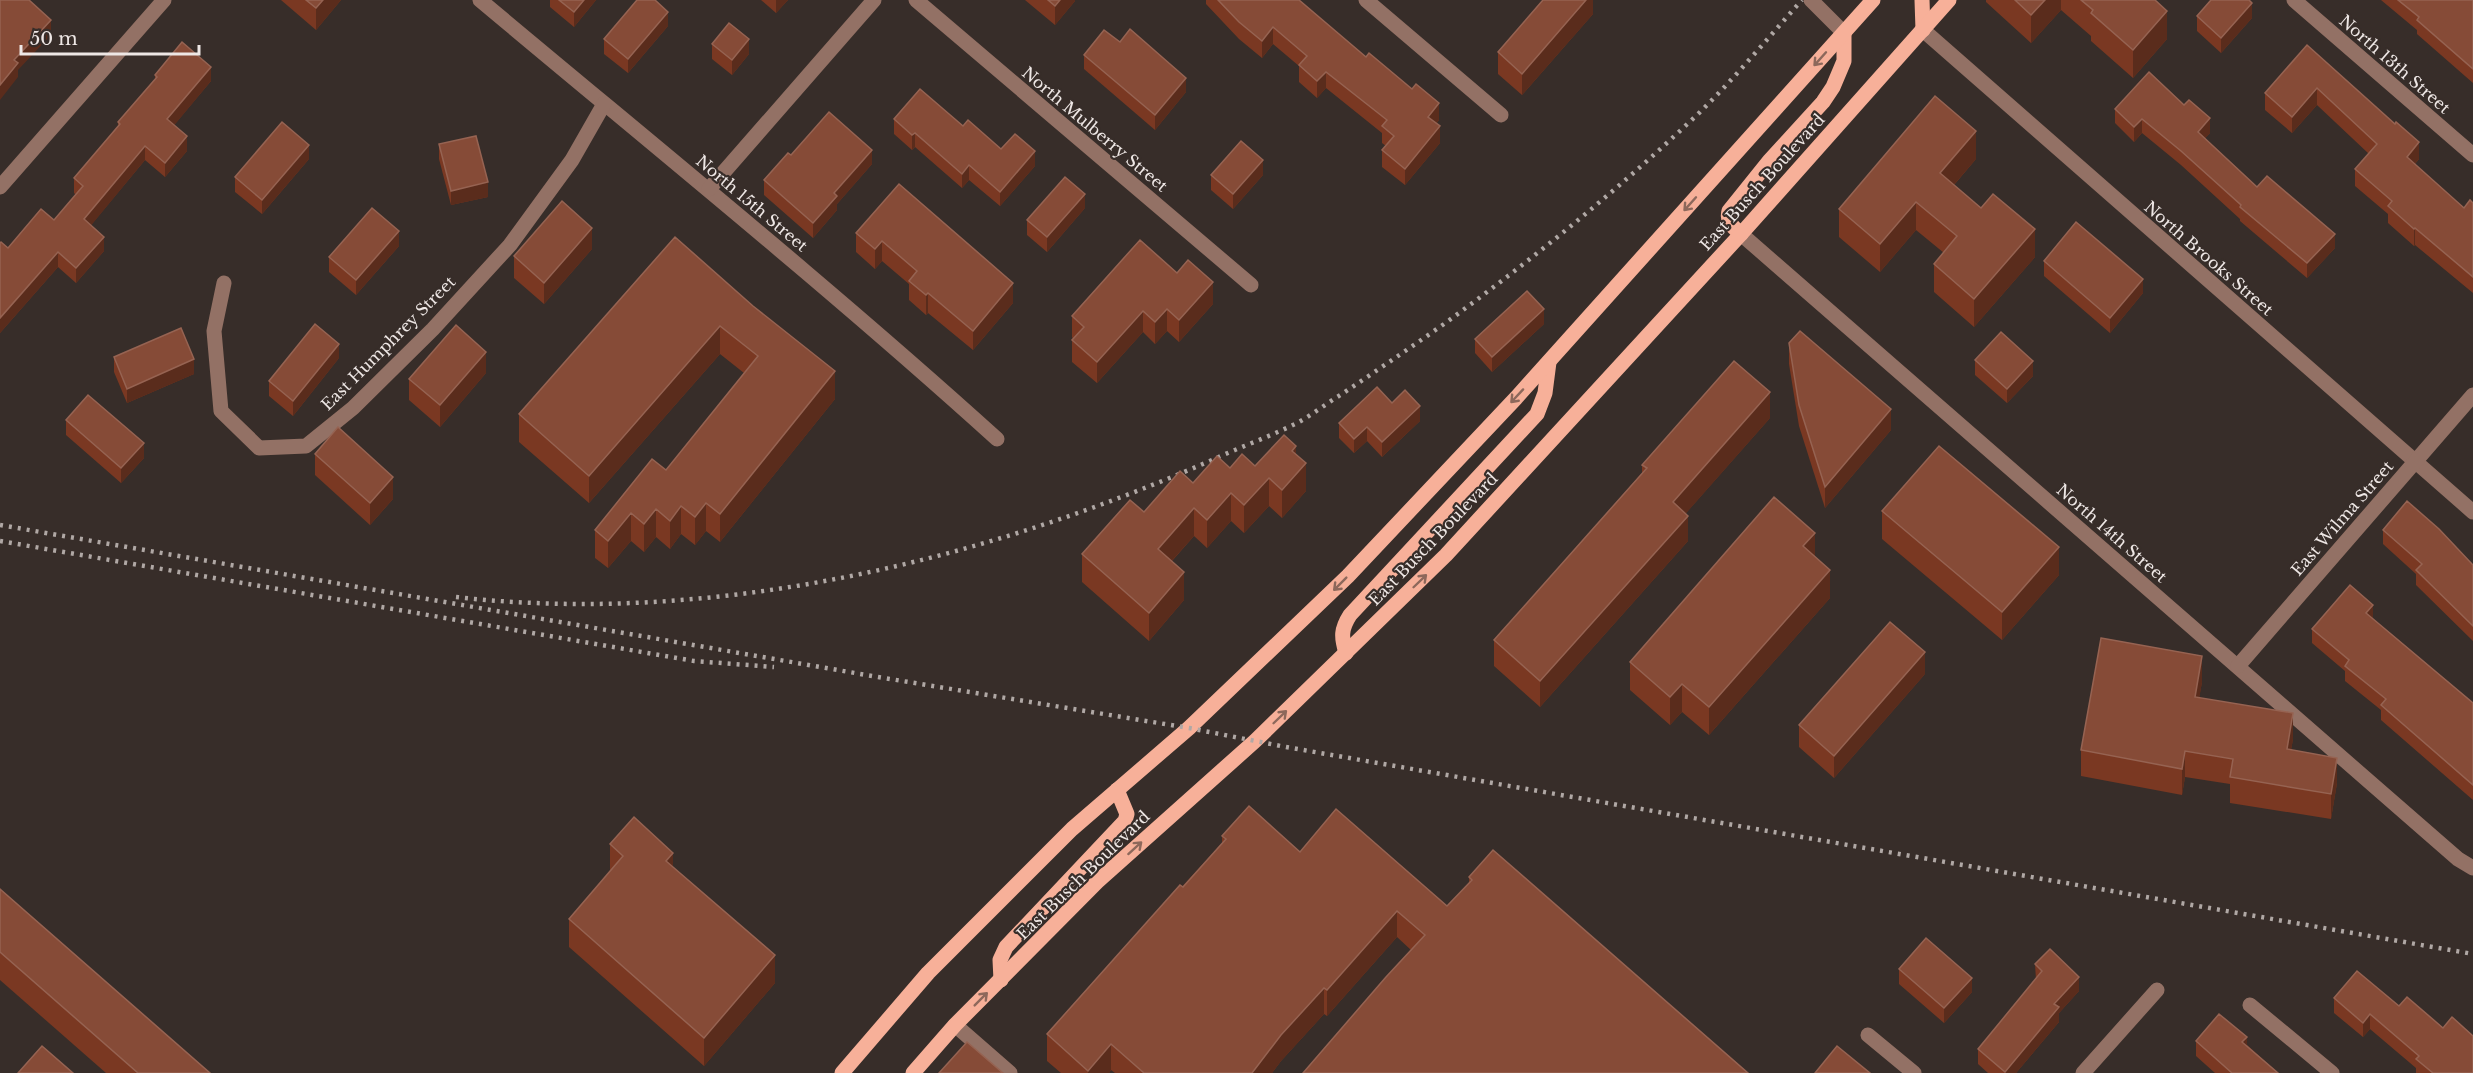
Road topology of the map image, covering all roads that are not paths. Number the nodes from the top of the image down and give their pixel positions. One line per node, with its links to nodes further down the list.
1 (164, 0): 16 (street)
2 (480, 0): 13 (street, North 15th Street)
3 (874, 0): 17 (street)
4 (916, 0): 20 (street, North Mulberry Street)
5 (1366, 0): 14 (street)
6 (1811, 0): 12 (street)
7 (1873, 0): 12 (main road)
8 (1922, 0): 11 (main road)
9 (1948, 0): 11 (main road, East Busch Boulevard)
10 (2294, 0): 15 (street, North 13th Street)
11 (1923, 30): 18 (main road, East Busch Boulevard); 24 (street, North Brooks Street)
12 (1844, 33): 18 (main road); 21 (main road, one-way to 21)
13 (604, 104): 17 (street, North 15th Street); 19 (street, East Humphrey Street)
14 (1501, 115)
15 (2473, 155)
16 (0, 187)
17 (709, 189): 23 (street, North 15th Street)
18 (1741, 234): 26 (main road, East Busch Boulevard, one-way to 18); 27 (street, North 14th Street)
19 (224, 283)
20 (1251, 285)
21 (1549, 362): 26 (main road); 28 (main road, one-way to 28)
22 (2473, 395): 24 (street, East Wilma Street)
23 (997, 439)
24 (2415, 462): 25 (street, North Brooks Street); 27 (street, East Wilma Street)
25 (2473, 512)
26 (1346, 653): 30 (main road, East Busch Boulevard, one-way to 26)
27 (2238, 666): 29 (street, North 14th Street)
28 (1117, 790): 30 (main road); 35 (main road)
29 (2473, 868)
30 (1001, 980): 33 (main road, East Busch Boulevard, one-way to 30)
31 (2157, 990): 39 (street)
32 (2250, 1005): 40 (street)
33 (955, 1025): 36 (main road, East Busch Boulevard); 37 (street)
34 (1868, 1035): 38 (street)
35 (842, 1073)
36 (914, 1073)
37 (1010, 1073)
38 (1914, 1073)
39 (2083, 1073)
40 (2332, 1073)

